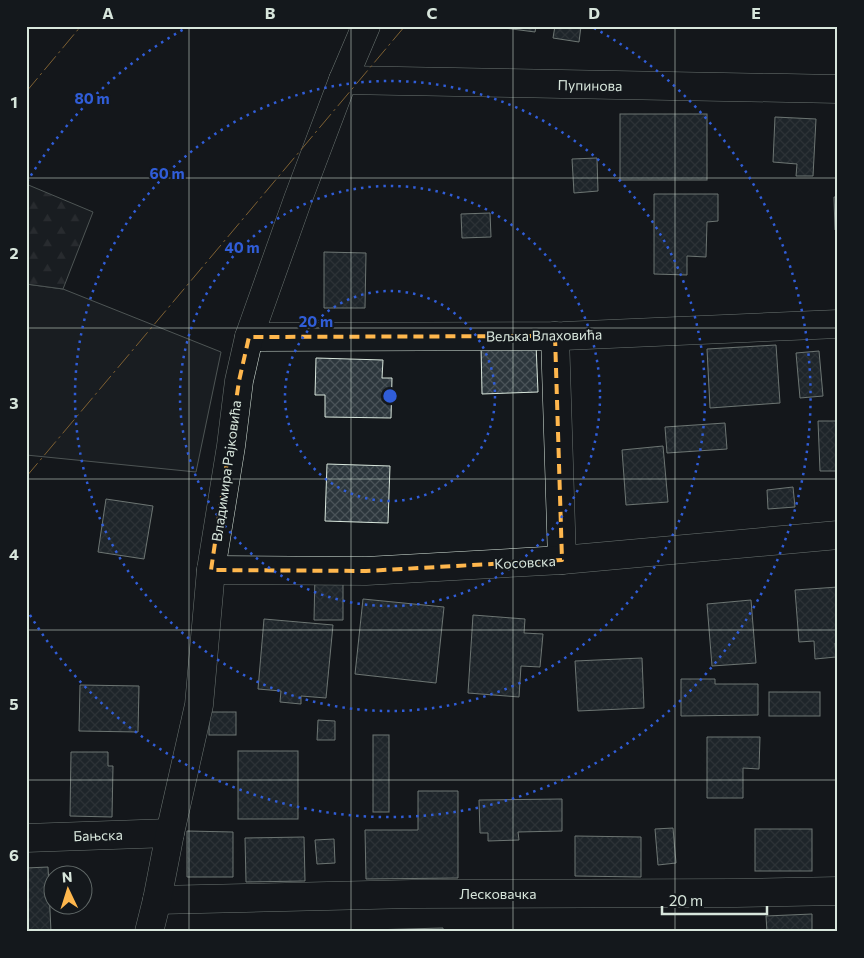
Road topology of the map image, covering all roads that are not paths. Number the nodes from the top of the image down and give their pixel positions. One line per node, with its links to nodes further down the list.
1 (366, 26): 2 (street, Владимира Рајковића)
2 (343, 80): 3 (street, Пупинова); 6 (street, Владимира Рајковића)
3 (838, 89)
4 (838, 324): 5 (street, Вељка Влаховића)
5 (555, 336): 6 (street, Вељка Влаховића); 8 (street)
6 (249, 337): 9 (street, Владимира Рајковића)
7 (838, 534): 8 (street, Косовска)
8 (562, 560): 9 (street, Косовска)
9 (211, 570): 10 (street, Владимира Рајковића)
10 (170, 832): 11 (street, Бањска); 13 (street, Владимира Рајковића)
11 (26, 838)
12 (838, 891): 13 (street, Лесковачка)
13 (158, 900): 14 (street, Владимира Рајковића)
14 (149, 932)

